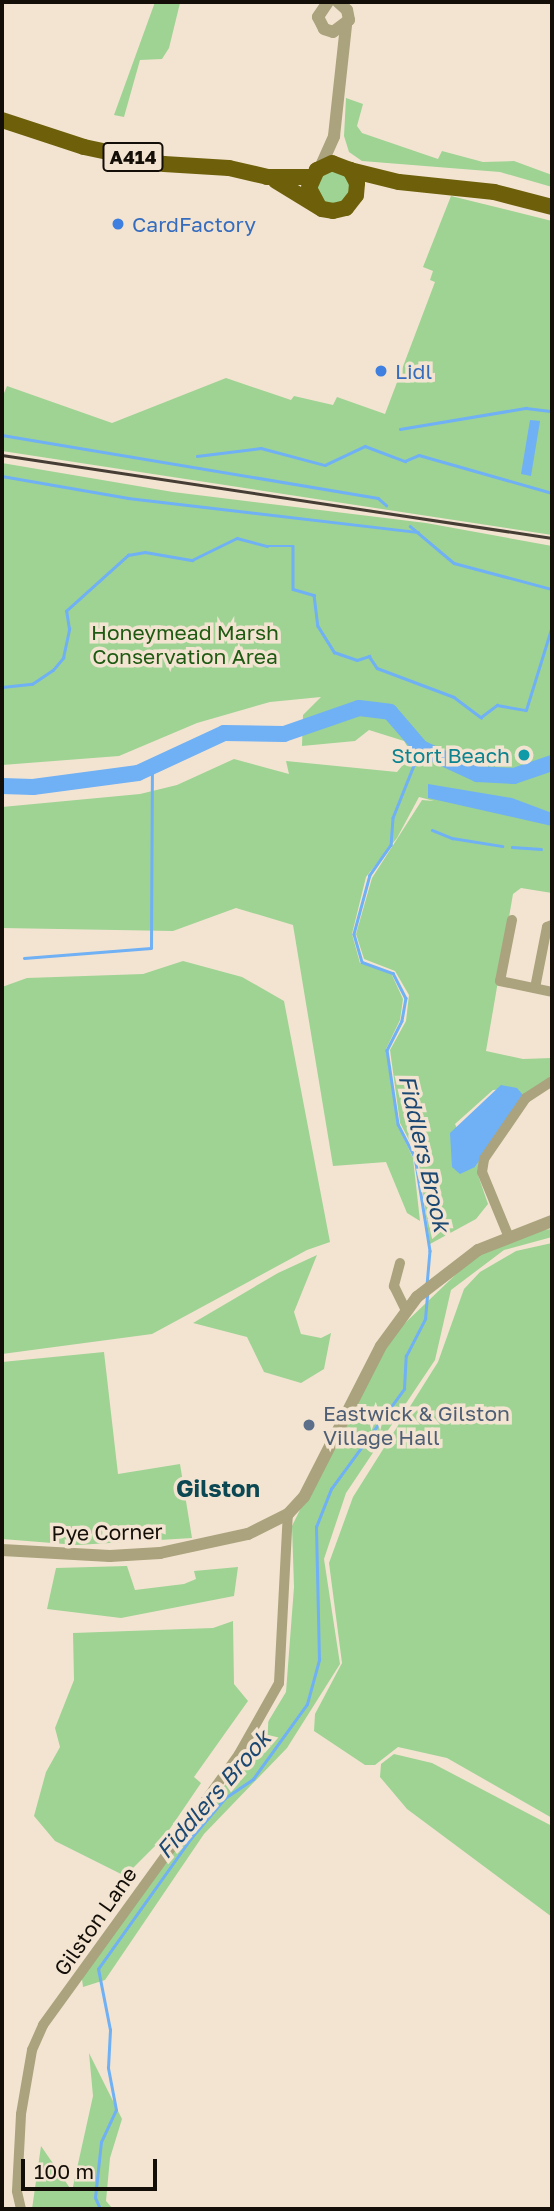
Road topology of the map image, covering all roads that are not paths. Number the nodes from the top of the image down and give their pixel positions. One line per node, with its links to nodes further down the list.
1 (328, 2): 4 (street)
2 (340, 2): 3 (street)
3 (346, 25): 4 (street); 5 (street)
4 (333, 32): 5 (street)
5 (340, 75): 7 (street)
6 (2, 120): 10 (highway, A414)
7 (334, 136): 8 (street); 9 (street)
8 (348, 169): 9 (highway); 11 (highway); 12 (highway)
9 (316, 172): 10 (highway, A414); 13 (highway)
10 (267, 177): 13 (highway, A414)
11 (399, 182): 12 (highway); 14 (highway)
12 (354, 199): 13 (highway)
13 (318, 205)
14 (552, 207)
15 (512, 920): 17 (street)
16 (552, 925): 17 (street)
17 (535, 988): 18 (street)
18 (552, 992)
19 (552, 1081): 21 (street)
20 (552, 1221): 21 (street, Pye Corner)
21 (509, 1235): 23 (street, Pye Corner)
22 (400, 1263): 23 (street)
23 (406, 1311): 24 (street, Pye Corner)
24 (288, 1514): 25 (street, Pye Corner); 26 (street, Gilston Lane)
25 (2, 1550)
26 (21, 2209)

